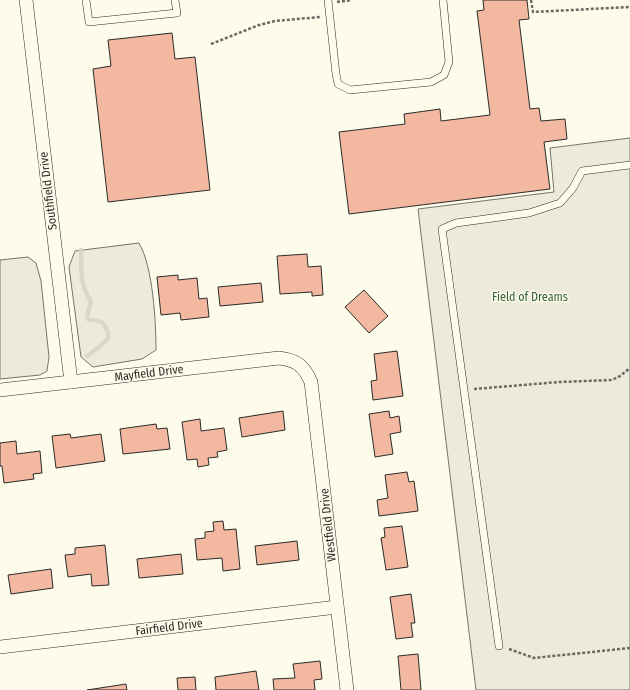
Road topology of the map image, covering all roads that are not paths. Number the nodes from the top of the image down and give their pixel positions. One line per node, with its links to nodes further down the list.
1 (26, 0): 8 (street, Southfield Drive)
2 (86, 0): 3 (lane)
3 (175, 0)
4 (443, 0): 5 (lane)
5 (332, 1)
6 (630, 165): 12 (lane)
7 (298, 364): 8 (street, Mayfield Drive); 10 (street, Westfield Drive)
8 (71, 382): 9 (street, Mayfield Drive)
9 (0, 390)
10 (337, 607): 11 (street, Fairfield Drive); 13 (street, Westfield Drive)
11 (0, 646)
12 (499, 646)
13 (347, 690)

